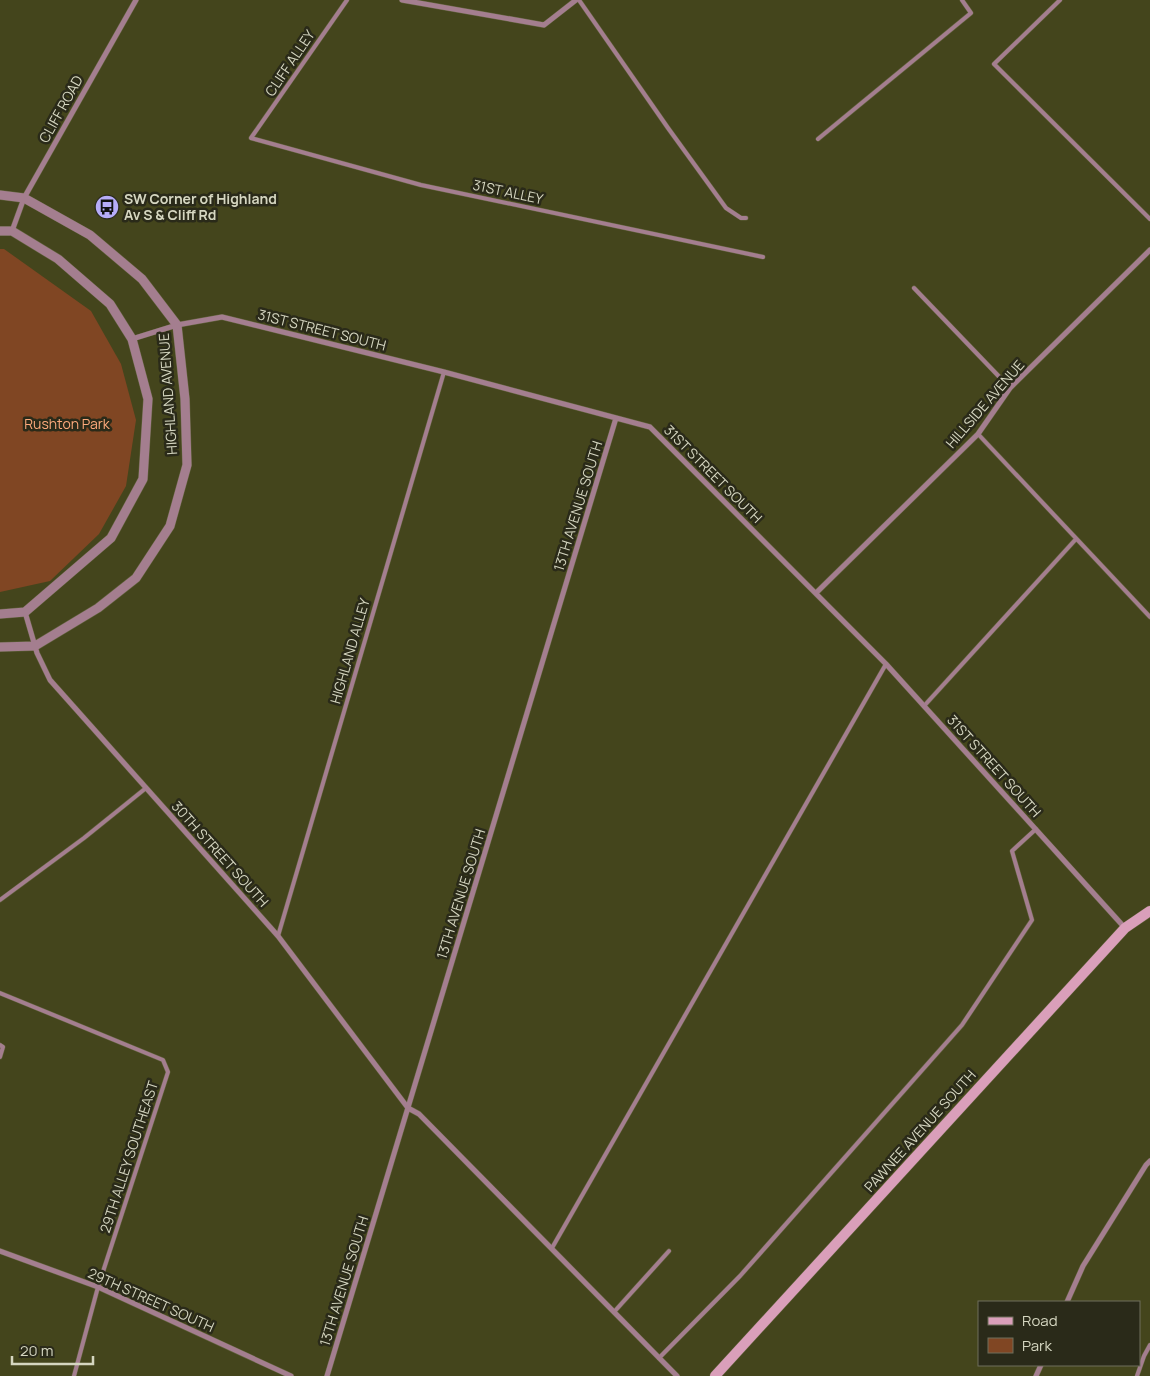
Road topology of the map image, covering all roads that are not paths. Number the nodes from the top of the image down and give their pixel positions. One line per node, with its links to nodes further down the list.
1 (136, 0): 10 (street, CLIFF ROAD)
2 (347, 0): 7 (lane, CLIFF ALLEY)
3 (402, 0): 4 (street)
4 (577, 0): 11 (lane)
5 (962, 0): 8 (lane)
6 (1060, 0): 12 (lane)
7 (251, 138): 16 (lane, 31ST ALLEY)
8 (818, 139)
9 (0, 195): 10 (street, HIGHLAND AVENUE)
10 (24, 198): 14 (street, CLIFF ROAD); 18 (street, HIGHLAND AVENUE)
11 (746, 218)
12 (1150, 219)
13 (0, 231): 14 (street)
14 (12, 231): 19 (street, HIGHLAND AVENUE)
15 (1150, 250): 21 (street, HILLSIDE AVENUE)
16 (763, 257)
17 (914, 288): 21 (lane)
18 (177, 326): 19 (street, 31ST STREET SOUTH); 20 (street, 31ST STREET SOUTH); 29 (street, HIGHLAND AVENUE)
19 (132, 339): 26 (street, HIGHLAND AVENUE)
20 (444, 372): 22 (street, 31ST STREET SOUTH); 38 (lane, HIGHLAND ALLEY)
21 (1010, 388): 23 (street, HILLSIDE AVENUE)
22 (616, 418): 25 (street, 31ST STREET SOUTH); 42 (street, 13TH AVENUE SOUTH)
23 (978, 434): 24 (lane); 25 (street, HILLSIDE AVENUE)
24 (1076, 539): 28 (lane); 32 (lane)
25 (816, 593): 31 (street, 31ST STREET SOUTH)
26 (25, 612): 27 (street); 29 (street, 30TH STREET SOUTH)
27 (0, 614)
28 (1150, 616)
29 (35, 646): 30 (street, HIGHLAND AVENUE); 33 (street, 30TH STREET SOUTH)
30 (0, 647)
31 (886, 664): 32 (street, 31ST STREET SOUTH); 44 (lane)
32 (924, 706): 34 (street, 31ST STREET SOUTH)
33 (146, 788): 35 (lane); 38 (street, 30TH STREET SOUTH)
34 (1036, 829): 37 (street, 31ST STREET SOUTH); 51 (lane)
35 (0, 900)
36 (1150, 910): 37 (main road, PAWNEE AVENUE SOUTH)
37 (1125, 928): 56 (main road, PAWNEE AVENUE SOUTH)
38 (278, 936): 42 (street, 30TH STREET SOUTH)
39 (0, 993): 47 (lane, 29TH ALLEY SOUTHEAST)
40 (0, 1045): 41 (lane)
41 (0, 1057)
42 (408, 1108): 44 (street, 30TH STREET SOUTH); 54 (street, 13TH AVENUE SOUTH)
43 (1150, 1161): 48 (street)
44 (552, 1248): 49 (street, 30TH STREET SOUTH)
45 (0, 1250): 47 (street, 29TH STREET SOUTH)
46 (669, 1251): 49 (lane)
47 (98, 1287): 52 (lane, 29TH ALLEY SOUTHEAST); 53 (street, 29TH STREET SOUTH)
48 (1067, 1301)
49 (614, 1312): 51 (street, 30TH STREET SOUTH)
50 (1150, 1345): 57 (lane)
51 (659, 1358): 55 (street, 30TH STREET SOUTH)
52 (74, 1376)
53 (291, 1376)
54 (327, 1376)
55 (677, 1376)
56 (715, 1376)
57 (1137, 1376)

